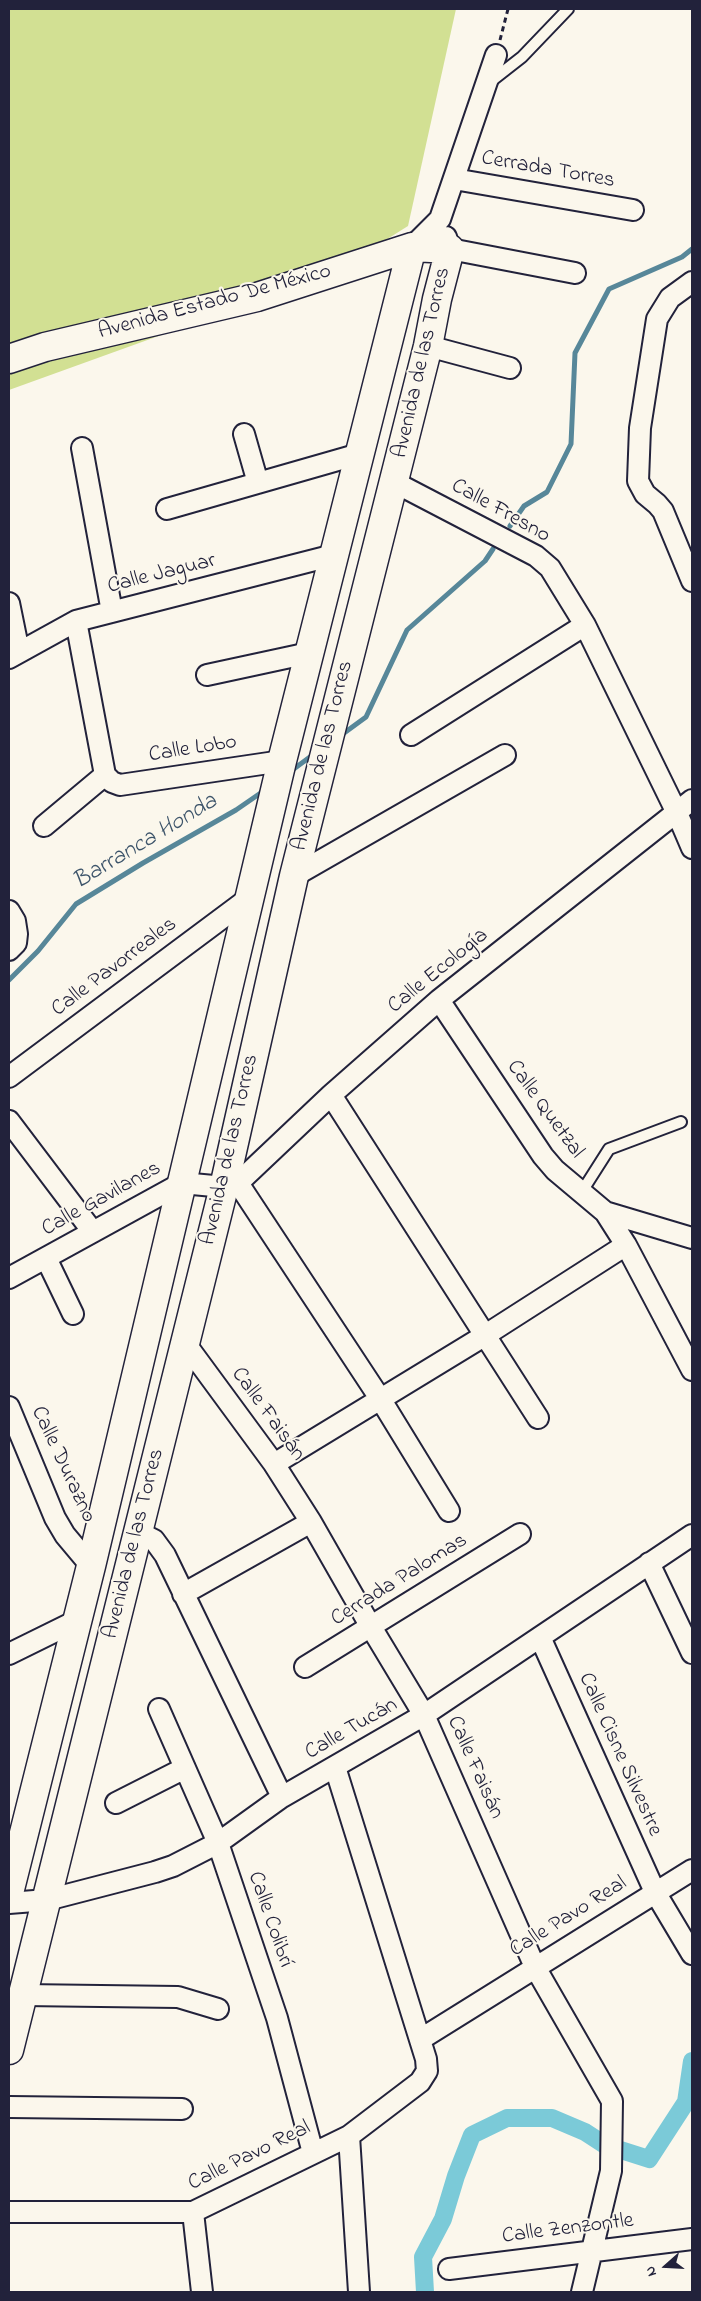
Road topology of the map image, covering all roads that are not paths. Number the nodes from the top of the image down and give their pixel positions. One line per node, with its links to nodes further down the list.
1 (568, 9): 3 (lane)
2 (496, 55): 3 (street)
3 (488, 84): 4 (street)
4 (454, 178): 5 (street, Cerrada Torres); 6 (street)
5 (633, 210)
6 (440, 219): 7 (street); 8 (street)
7 (412, 247): 8 (main road, Avenida Estado De México); 12 (main road, Avenida Estado De México); 16 (main road, Avenida de las Torres)
8 (450, 249): 9 (street); 11 (main road, Avenida de las Torres)
9 (575, 273)
10 (692, 282): 21 (street)
11 (428, 346): 13 (street); 17 (main road, Avenida de las Torres)
12 (9, 359)
13 (510, 368)
14 (244, 434): 18 (street)
15 (82, 448): 23 (street)
16 (359, 454): 18 (street); 20 (main road, Avenida de las Torres)
17 (394, 482): 25 (street, Calle Fresno); 37 (main road, Avenida de las Torres)
18 (258, 483): 19 (street)
19 (167, 509)
20 (334, 555): 23 (street, Calle Jaguar); 26 (main road, Avenida de las Torres)
21 (692, 581)
22 (9, 603): 27 (street)
23 (112, 612): 24 (street, Calle Jaguar)
24 (76, 621): 27 (street, Calle Jaguar); 32 (street)
25 (585, 625): 29 (street); 34 (street, Calle Fresno)
26 (309, 653): 28 (street); 31 (main road, Avenida de las Torres)
27 (14, 655)
28 (207, 675)
29 (411, 735)
30 (505, 755): 37 (street)
31 (282, 761): 32 (street, Calle Lobo); 38 (main road, Avenida de las Torres)
32 (109, 779): 35 (street)
33 (692, 800): 34 (street, Calle Ecología)
34 (684, 820): 36 (street, Calle Fresno); 41 (street, Calle Ecología)
35 (44, 826)
36 (692, 848)
37 (294, 876): 47 (main road, Avenida de las Torres)
38 (249, 898): 42 (street, Calle Pavorreales); 46 (main road, Avenida de las Torres)
39 (9, 911): 40 (street)
40 (13, 942)
41 (439, 1000): 43 (street, Calle Ecología); 48 (street, Calle Quetzal)
42 (9, 1077)
43 (331, 1095): 47 (street, Calle Ecología); 56 (street)
44 (9, 1121): 50 (street)
45 (681, 1122): 48 (lane)
46 (182, 1182): 47 (street, Calle Gavilanes); 50 (street, Calle Gavilanes); 70 (main road, Avenida de las Torres)
47 (231, 1185): 58 (main road, Avenida de las Torres); 60 (street)
48 (580, 1193): 49 (street, Calle Quetzal)
49 (605, 1212): 51 (street); 52 (street, Calle Quetzal)
50 (93, 1232): 53 (street, Calle Gavilanes)
51 (692, 1238)
52 (626, 1246): 56 (street); 57 (street, Calle Quetzal)
53 (46, 1258): 54 (street, Calle Gavilanes); 55 (street)
54 (9, 1278)
55 (73, 1314)
56 (484, 1336): 60 (street); 62 (street)
57 (685, 1340): 59 (street, Calle Quetzal)
58 (185, 1343): 63 (street, Calle Faisán); 66 (main road, Avenida de las Torres)
59 (692, 1370)
60 (380, 1400): 63 (street); 64 (street)
61 (9, 1407): 70 (street, Calle Durazno)
62 (538, 1418)
63 (274, 1464): 65 (street, Calle Faisán)
64 (449, 1511)
65 (311, 1522): 71 (street); 73 (street, Calle Faisán)
66 (138, 1532): 71 (street); 88 (main road, Avenida de las Torres)
67 (520, 1534): 73 (street, Cerrada Palomas)
68 (692, 1534): 69 (street, Calle Tucán)
69 (649, 1563): 74 (street, Calle Tucán); 75 (street)
70 (91, 1566): 72 (main road, Avenida de las Torres)
71 (183, 1594): 82 (street)
72 (78, 1620): 76 (street); 87 (main road, Avenida de las Torres)
73 (371, 1627): 77 (street, Cerrada Palomas); 79 (street, Calle Faisán)
74 (540, 1637): 79 (street, Calle Tucán); 86 (street, Calle Cisne Silvestre)
75 (692, 1653)
76 (9, 1654)
77 (305, 1667)
78 (159, 1709): 81 (street, Calle Colibrí)
79 (424, 1715): 80 (street, Calle Tucán); 91 (street, Calle Faisán)
80 (335, 1767): 82 (street, Calle Tucán); 94 (street)
81 (185, 1768): 83 (street); 84 (street, Calle Colibrí)
82 (282, 1797): 84 (street, Calle Tucán)
83 (116, 1803)
84 (218, 1843): 88 (street, Calle Tucán); 99 (street, Calle Colibrí)
85 (692, 1870): 86 (street, Calle Pavo Real)
86 (655, 1892): 90 (street, Calle Cisne Silvestre); 91 (street, Calle Pavo Real)
87 (9, 1893)
88 (47, 1900): 89 (street, Calle Tucán); 92 (main road, Avenida de las Torres)
89 (9, 1903)
90 (692, 1954)
91 (536, 1967): 94 (street, Calle Pavo Real); 103 (street, Calle Faisán)
92 (23, 1995): 93 (street); 95 (main road, Avenida de las Torres)
93 (218, 2009)
94 (420, 2039): 98 (street, Calle Pavo Real)
95 (9, 2050)
96 (9, 2107): 97 (street)
97 (182, 2110)
98 (348, 2136): 99 (street, Calle Pavo Real); 106 (street)
99 (313, 2153): 101 (street, Calle Pavo Real)
100 (9, 2212): 101 (street, Calle Pavo Real)
101 (193, 2212): 105 (street)
102 (692, 2239): 103 (street, Calle Zenzontle)
103 (593, 2250): 104 (street, Calle Zenzontle); 107 (street, Calle Faisán)
104 (449, 2269)
105 (202, 2292)
106 (358, 2292)
107 (582, 2292)

